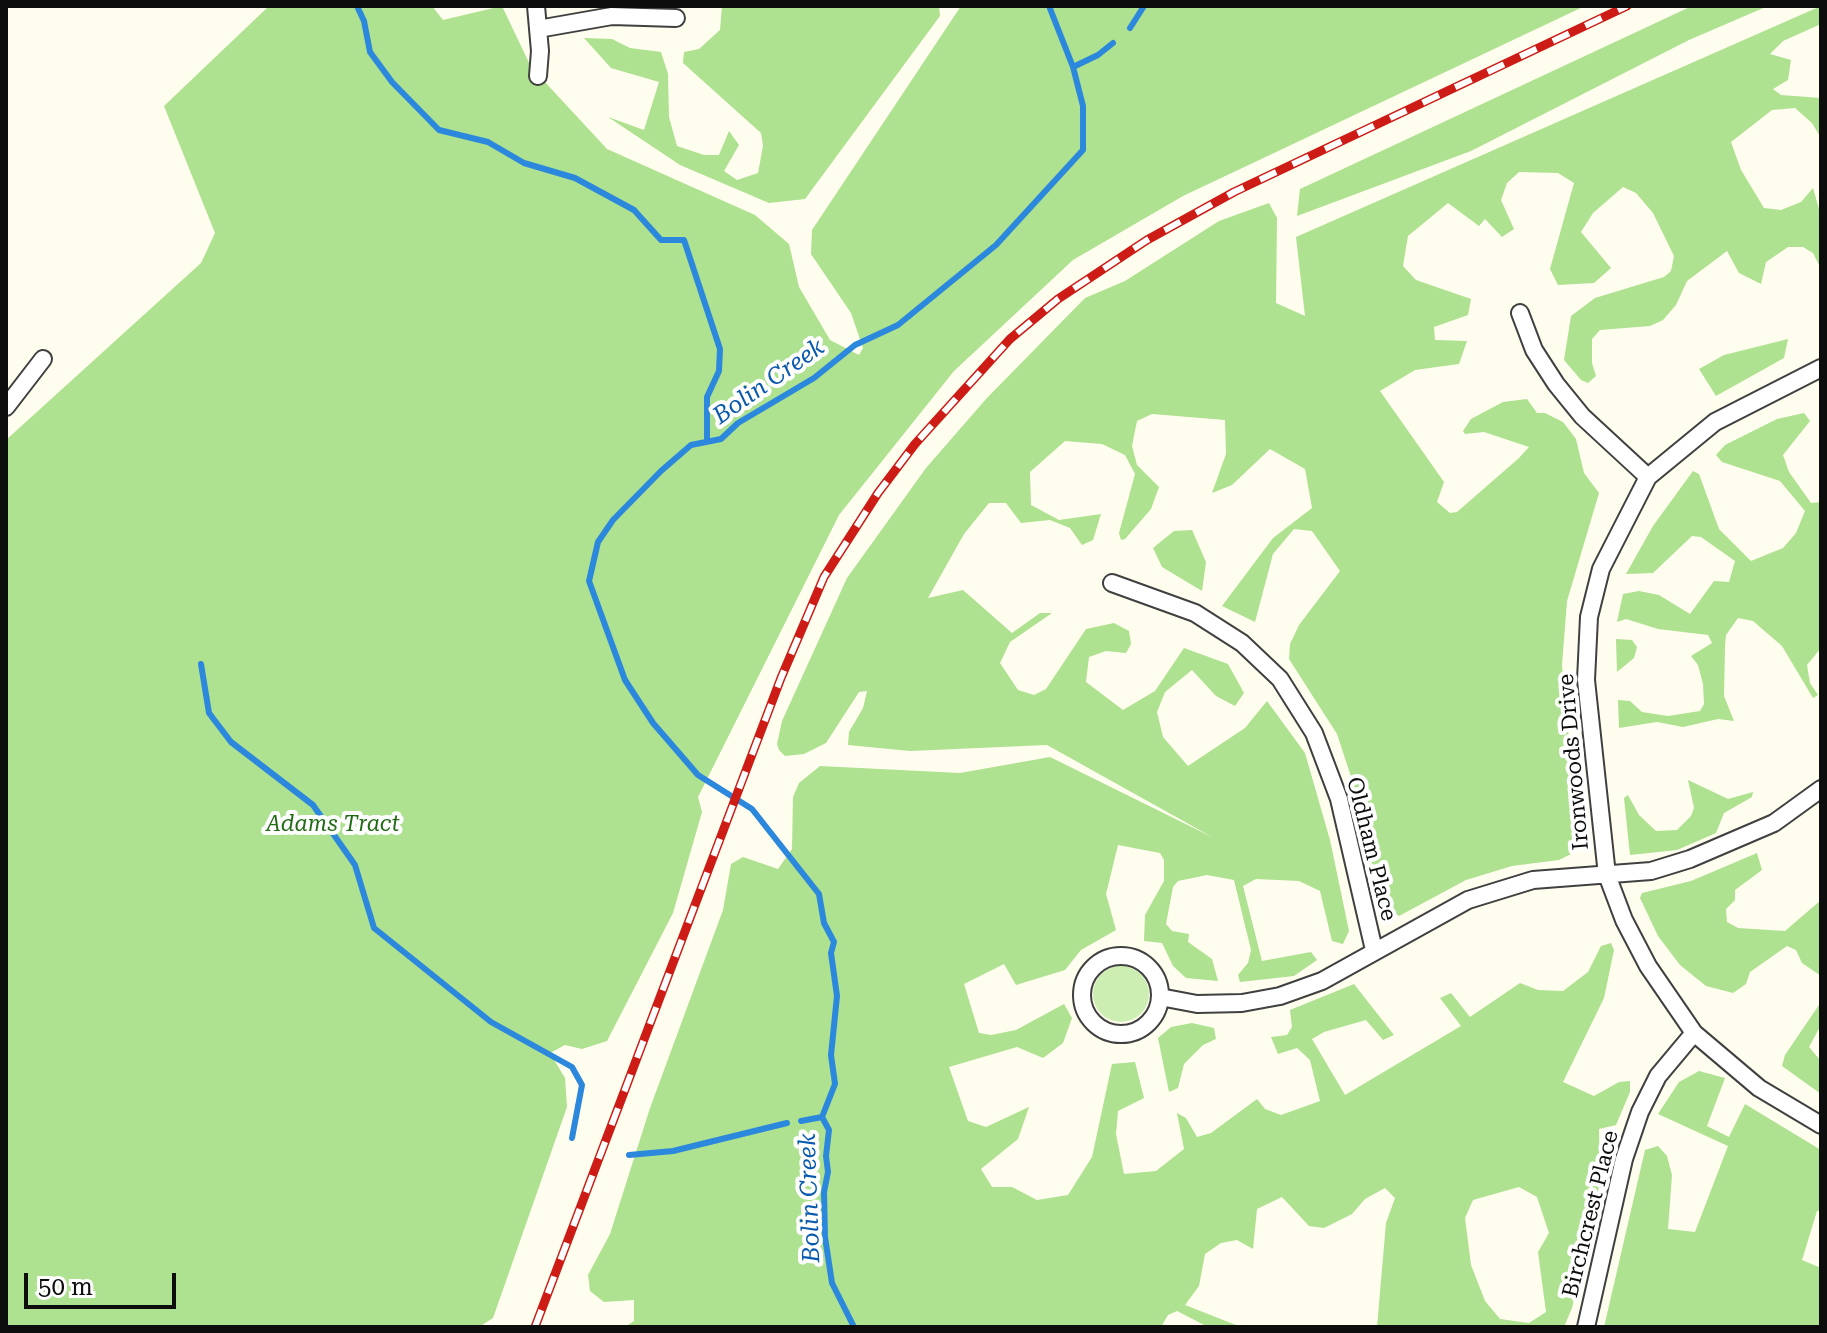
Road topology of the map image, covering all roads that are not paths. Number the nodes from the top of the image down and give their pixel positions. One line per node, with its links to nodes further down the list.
1 (536, 6): 3 (street)
2 (676, 18): 3 (street)
3 (538, 29): 4 (street)
4 (538, 76)
5 (1520, 313): 9 (street)
6 (43, 359): 8 (street)
7 (1821, 368): 9 (street, Ironwoods Drive)
8 (6, 407)
9 (1648, 477): 12 (street, Ironwoods Drive)
10 (1112, 583): 13 (street, Oldham Place)
11 (1821, 789): 12 (street)
12 (1607, 875): 13 (street); 15 (street, Ironwoods Drive)
13 (1374, 950): 14 (street)
14 (1160, 997): 14 (street)
15 (1694, 1033): 16 (street, Ironwoods Drive); 17 (street, Birchcrest Place)
16 (1821, 1125)
17 (1586, 1327)

